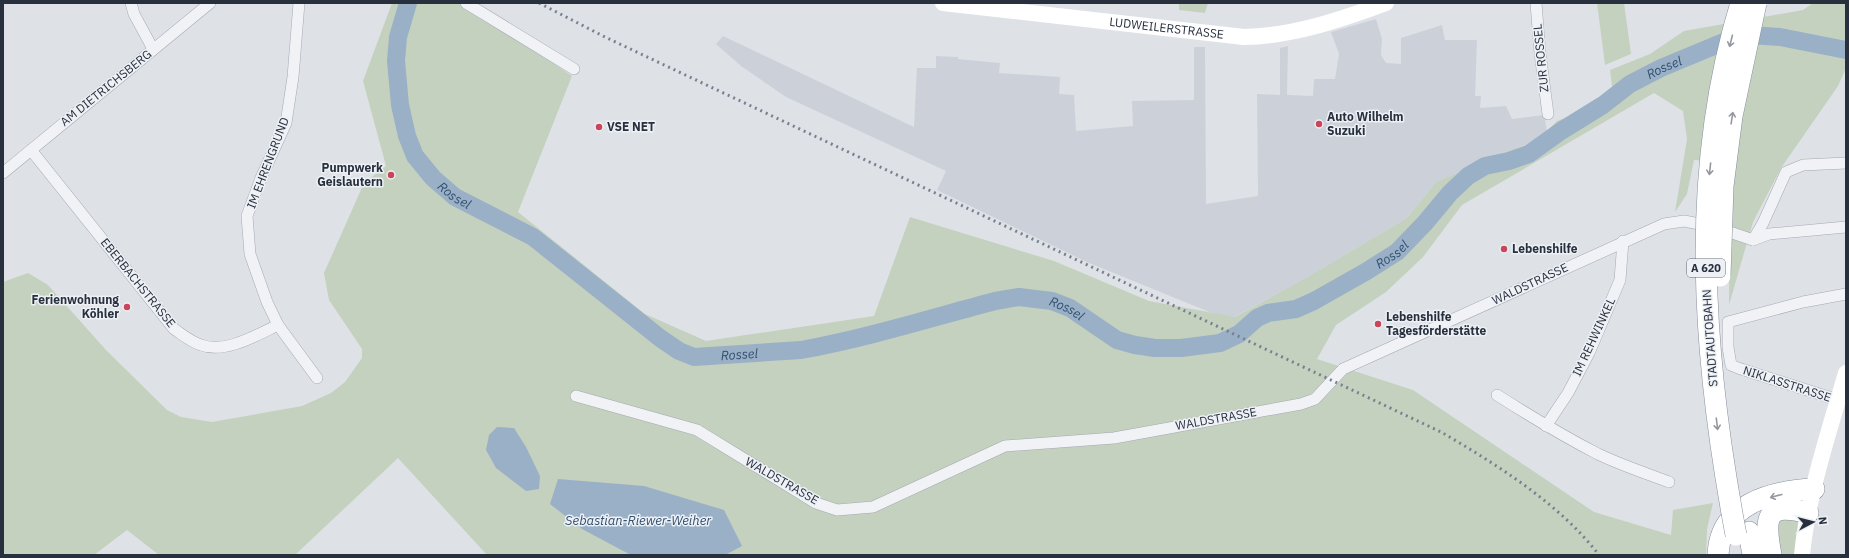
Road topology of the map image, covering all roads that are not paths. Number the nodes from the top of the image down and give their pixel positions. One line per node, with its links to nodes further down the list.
1 (131, 3): 9 (street)
2 (210, 3): 9 (street, AM DIETRICHSBERG)
3 (299, 3): 19 (street, IM EHRENGRUND)
4 (466, 3): 10 (street)
5 (943, 3): 6 (main road, LUDWEILERSTRASSE)
6 (1386, 3)
7 (1536, 3): 11 (street, ZUR ROSSEL)
8 (1746, 6): 29 (highway, STADTAUTOBAHN / A 620, bridge)
9 (153, 50): 12 (street, AM DIETRICHSBERG)
10 (574, 69)
11 (1548, 114)
12 (31, 150): 14 (street, AM DIETRICHSBERG); 19 (street, EBERBACHSTRASSE)
13 (1846, 163): 16 (street)
14 (3, 173)
15 (1846, 227): 16 (street)
16 (1753, 240): 17 (street, WALDSTRASSE)
17 (1623, 241): 22 (street, WALDSTRASSE); 25 (street, IM REHWINKEL)
18 (1846, 294): 24 (street, NIKLASSTRASSE)
19 (278, 325): 21 (street, IM EHRENGRUND)
20 (1846, 373): 24 (main road)
21 (317, 378)
22 (576, 396)
23 (1496, 396): 25 (street)
24 (1838, 400): 27 (main road)
25 (1546, 426): 26 (street)
26 (1669, 482)
27 (1814, 489): 28 (main road); 30 (highway, one-way to 30)
28 (1808, 513): 33 (highway); 34 (main road)
29 (1742, 533): 31 (highway, STADTAUTOBAHN / A 620); 32 (highway, A 620)
30 (1718, 555)
31 (1740, 555)
32 (1753, 555)
33 (1771, 555)
34 (1802, 555)

